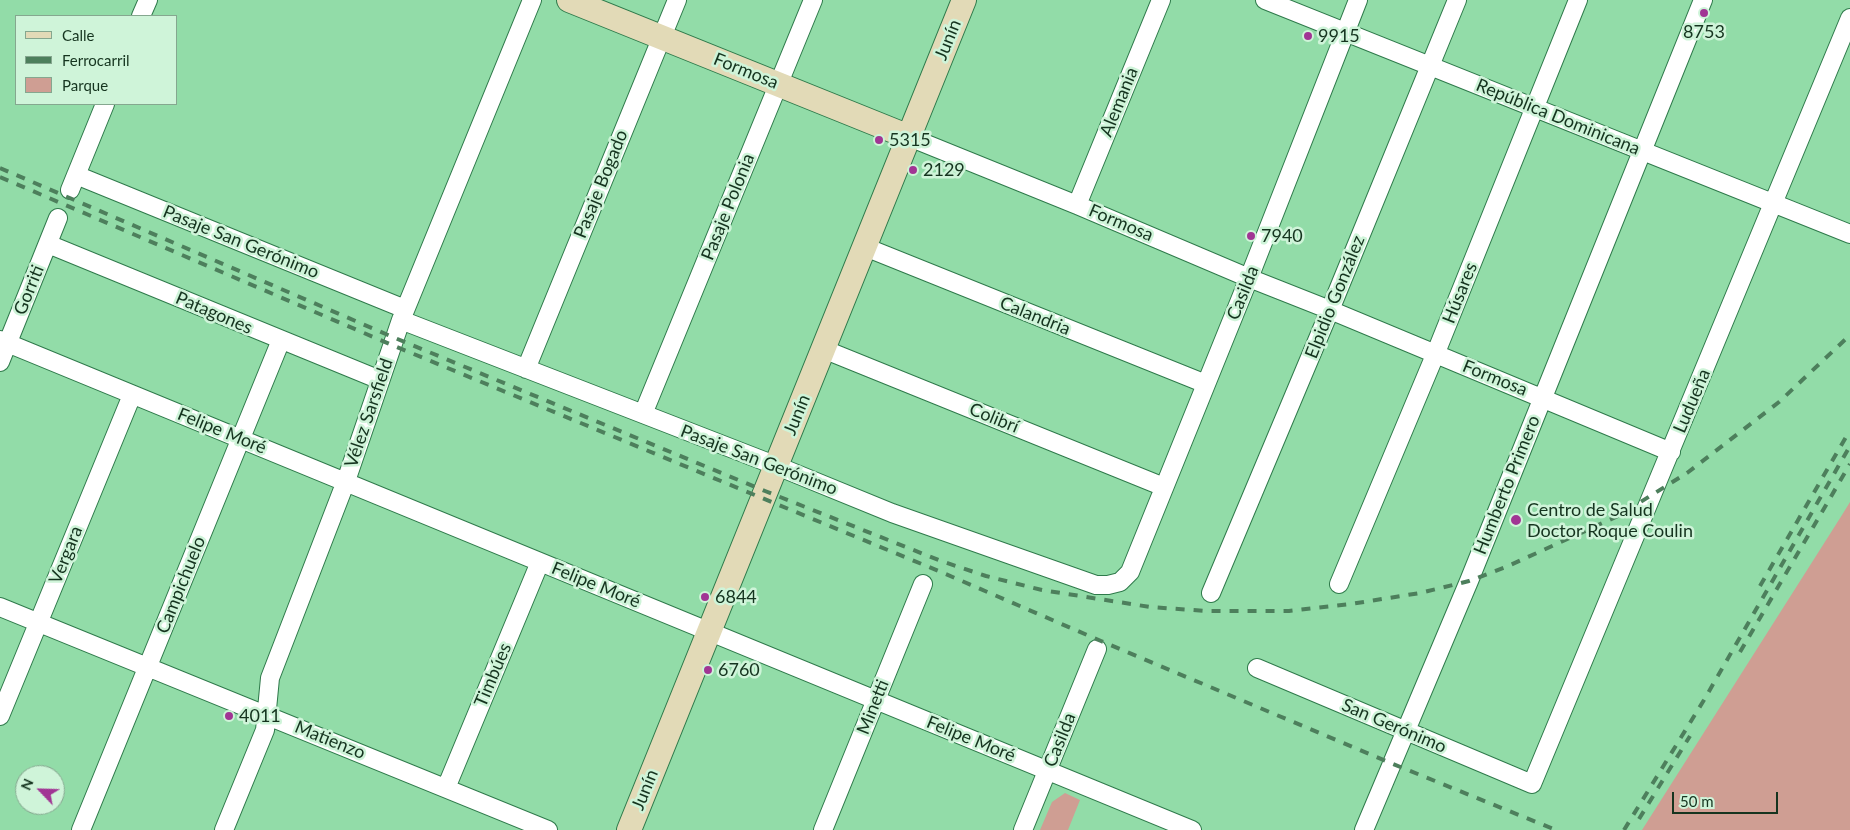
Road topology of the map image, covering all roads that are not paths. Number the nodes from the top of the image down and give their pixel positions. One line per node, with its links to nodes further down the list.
1 (148, 0): 13 (street)
2 (532, 0): 31 (street, Vélez Sarsfield)
3 (569, 0): 16 (main road, Formosa)
4 (677, 0): 16 (street, Pasaje Bogado)
5 (813, 0): 18 (street, Pasaje Polonia)
6 (964, 0): 21 (main road, Junín)
7 (1161, 0): 24 (street, Alemania)
8 (1265, 0): 15 (street, República Dominicana)
9 (1358, 0): 15 (street, Casilda)
10 (1457, 0): 17 (street, Elpidio González)
11 (1578, 0): 20 (street, Húsares)
12 (1703, 0): 22 (street, Humberto Primero)
13 (141, 15)
14 (1850, 18): 23 (street, Ludueña)
15 (1345, 32): 17 (street, República Dominicana); 29 (street, Casilda)
16 (662, 37): 18 (main road, Formosa); 37 (street, Pasaje Bogado)
17 (1430, 66): 20 (street, República Dominicana); 30 (street, Elpidio González)
18 (778, 84): 21 (main road, Formosa); 42 (street, Pasaje Polonia)
19 (105, 105): 31 (street, Pasaje San Gerónimo)
20 (1535, 108): 22 (street, República Dominicana); 35 (street, Húsares)
21 (909, 137): 24 (street, Formosa); 28 (main road, Junín)
22 (1642, 151): 23 (street, República Dominicana); 41 (street, Humberto Primero)
23 (1774, 204): 26 (street, República Dominicana); 44 (street, Ludueña)
24 (1078, 205): 29 (street, Formosa)
25 (58, 218): 27 (street, Gorriti)
26 (1850, 234)
27 (48, 244): 32 (street, Patagones); 33 (street, Gorriti)
28 (864, 247): 34 (main road, Junín); 39 (street, Calandria)
29 (1249, 278): 30 (street, Formosa); 39 (street, Casilda)
30 (1330, 310): 35 (street, Formosa); 52 (street, Elpidio González)
31 (403, 315): 37 (street, Pasaje San Gerónimo); 38 (street, Vélez Sarsfield)
32 (281, 340): 38 (street, Patagones); 43 (street, Campichuelo)
33 (4, 342): 36 (street, Gorriti); 40 (street, Felipe Moré)
34 (823, 350): 45 (main road, Junín); 47 (street, Colibrí)
35 (1435, 355): 41 (street, Formosa); 51 (street, Húsares)
36 (0, 362)
37 (526, 369): 42 (street, Pasaje San Gerónimo)
38 (380, 380): 46 (street, Vélez Sarsfield)
39 (1206, 384): 47 (street, Casilda)
40 (132, 395): 43 (street, Felipe Moré); 54 (street, Vergara)
41 (1542, 397): 44 (street, Formosa); 62 (street, Humberto Primero)
42 (643, 414): 45 (street, Pasaje San Gerónimo)
43 (241, 439): 46 (street, Felipe Moré); 57 (street, Campichuelo)
44 (1671, 452): 64 (street, Ludueña)
45 (777, 466): 49 (street, Pasaje San Gerónimo); 55 (main road, Junín)
46 (346, 481): 48 (street, Felipe Moré); 60 (street, Vélez Sarsfield)
47 (1164, 487): 49 (street, Casilda)
48 (540, 562): 55 (street, Felipe Moré); 65 (street, Timbúes)
49 (1120, 582)
50 (923, 584): 59 (street, Minetti)
51 (1339, 584)
52 (1211, 593)
53 (0, 606): 54 (street, Matienzo)
54 (38, 622): 57 (street, Matienzo); 61 (street, Vergara)
55 (708, 631): 59 (street, Felipe Moré); 69 (main road, Junín)
56 (1097, 649): 63 (street, Casilda)
57 (148, 667): 60 (street, Matienzo); 66 (street, Campichuelo)
58 (1257, 668): 62 (street, San Gerónimo)
59 (876, 700): 63 (street, Felipe Moré); 70 (street, Minetti)
60 (266, 714): 65 (street, Matienzo); 67 (street, Vélez Sarsfield)
61 (0, 716)
62 (1406, 731): 64 (street, San Gerónimo); 73 (street, Humberto Primero)
63 (1047, 770): 71 (street, Casilda); 72 (street, Felipe Moré)
64 (1532, 784)
65 (446, 788): 68 (street, Matienzo)
66 (81, 830)
67 (224, 830)
68 (548, 830)
69 (629, 830)
70 (823, 830)
71 (1023, 830)
72 (1192, 830)
73 (1364, 830)

